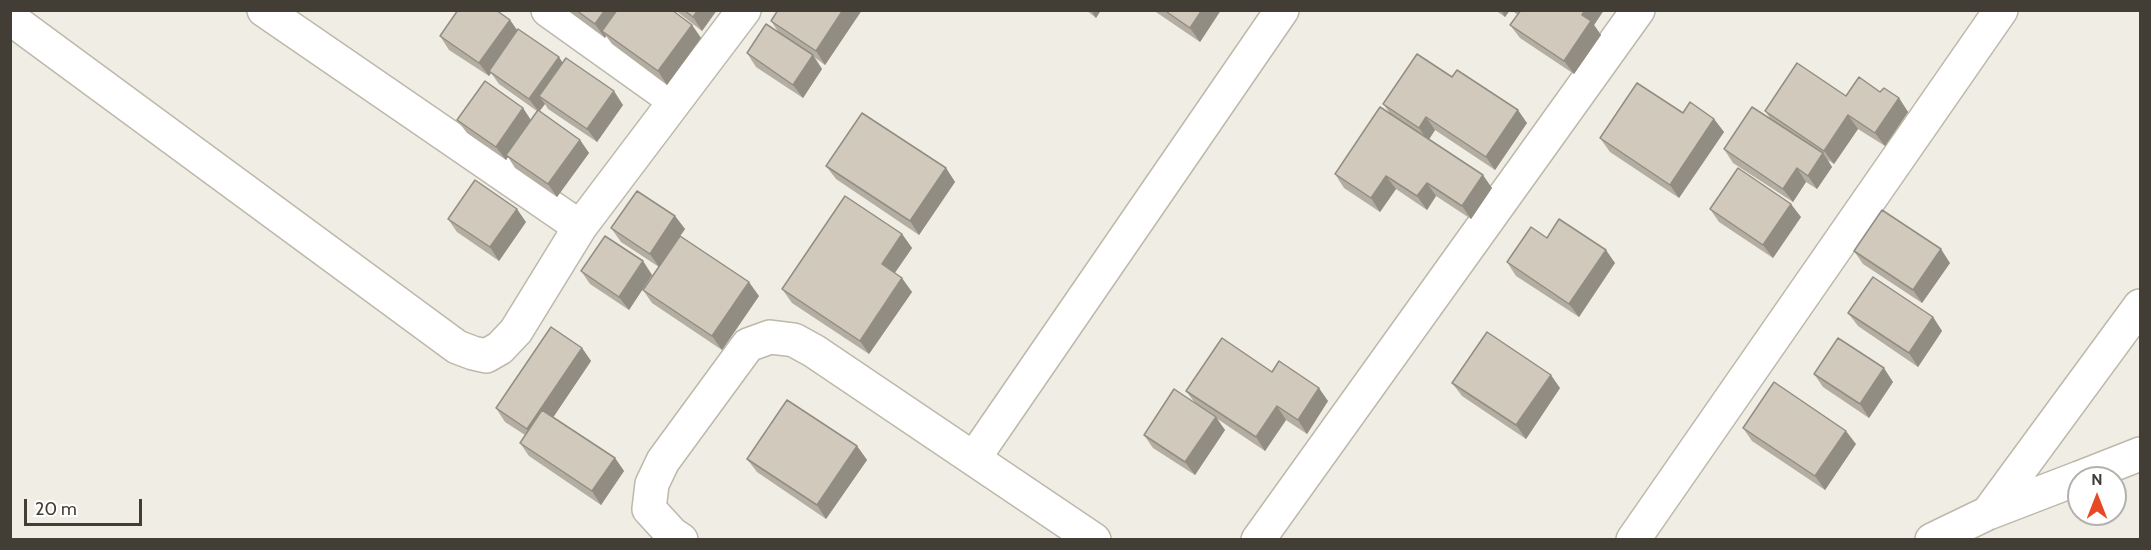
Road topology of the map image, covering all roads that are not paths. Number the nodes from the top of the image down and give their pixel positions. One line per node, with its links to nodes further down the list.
1 (264, 10): 9 (street)
2 (548, 10): 8 (street)
3 (744, 10): 8 (street)
4 (1282, 10): 12 (street)
5 (1638, 10): 18 (street)
6 (2001, 10): 19 (street)
7 (10, 18): 9 (street)
8 (674, 100): 9 (street)
9 (580, 228)
10 (2140, 306): 15 (street)
11 (2140, 454): 13 (street)
12 (974, 458): 16 (street); 17 (street)
13 (2110, 466)
14 (2067, 483): 15 (street)
15 (1988, 513): 20 (street)
16 (681, 540)
17 (1094, 540)
18 (1258, 540)
19 (1633, 540)
20 (1932, 540)

